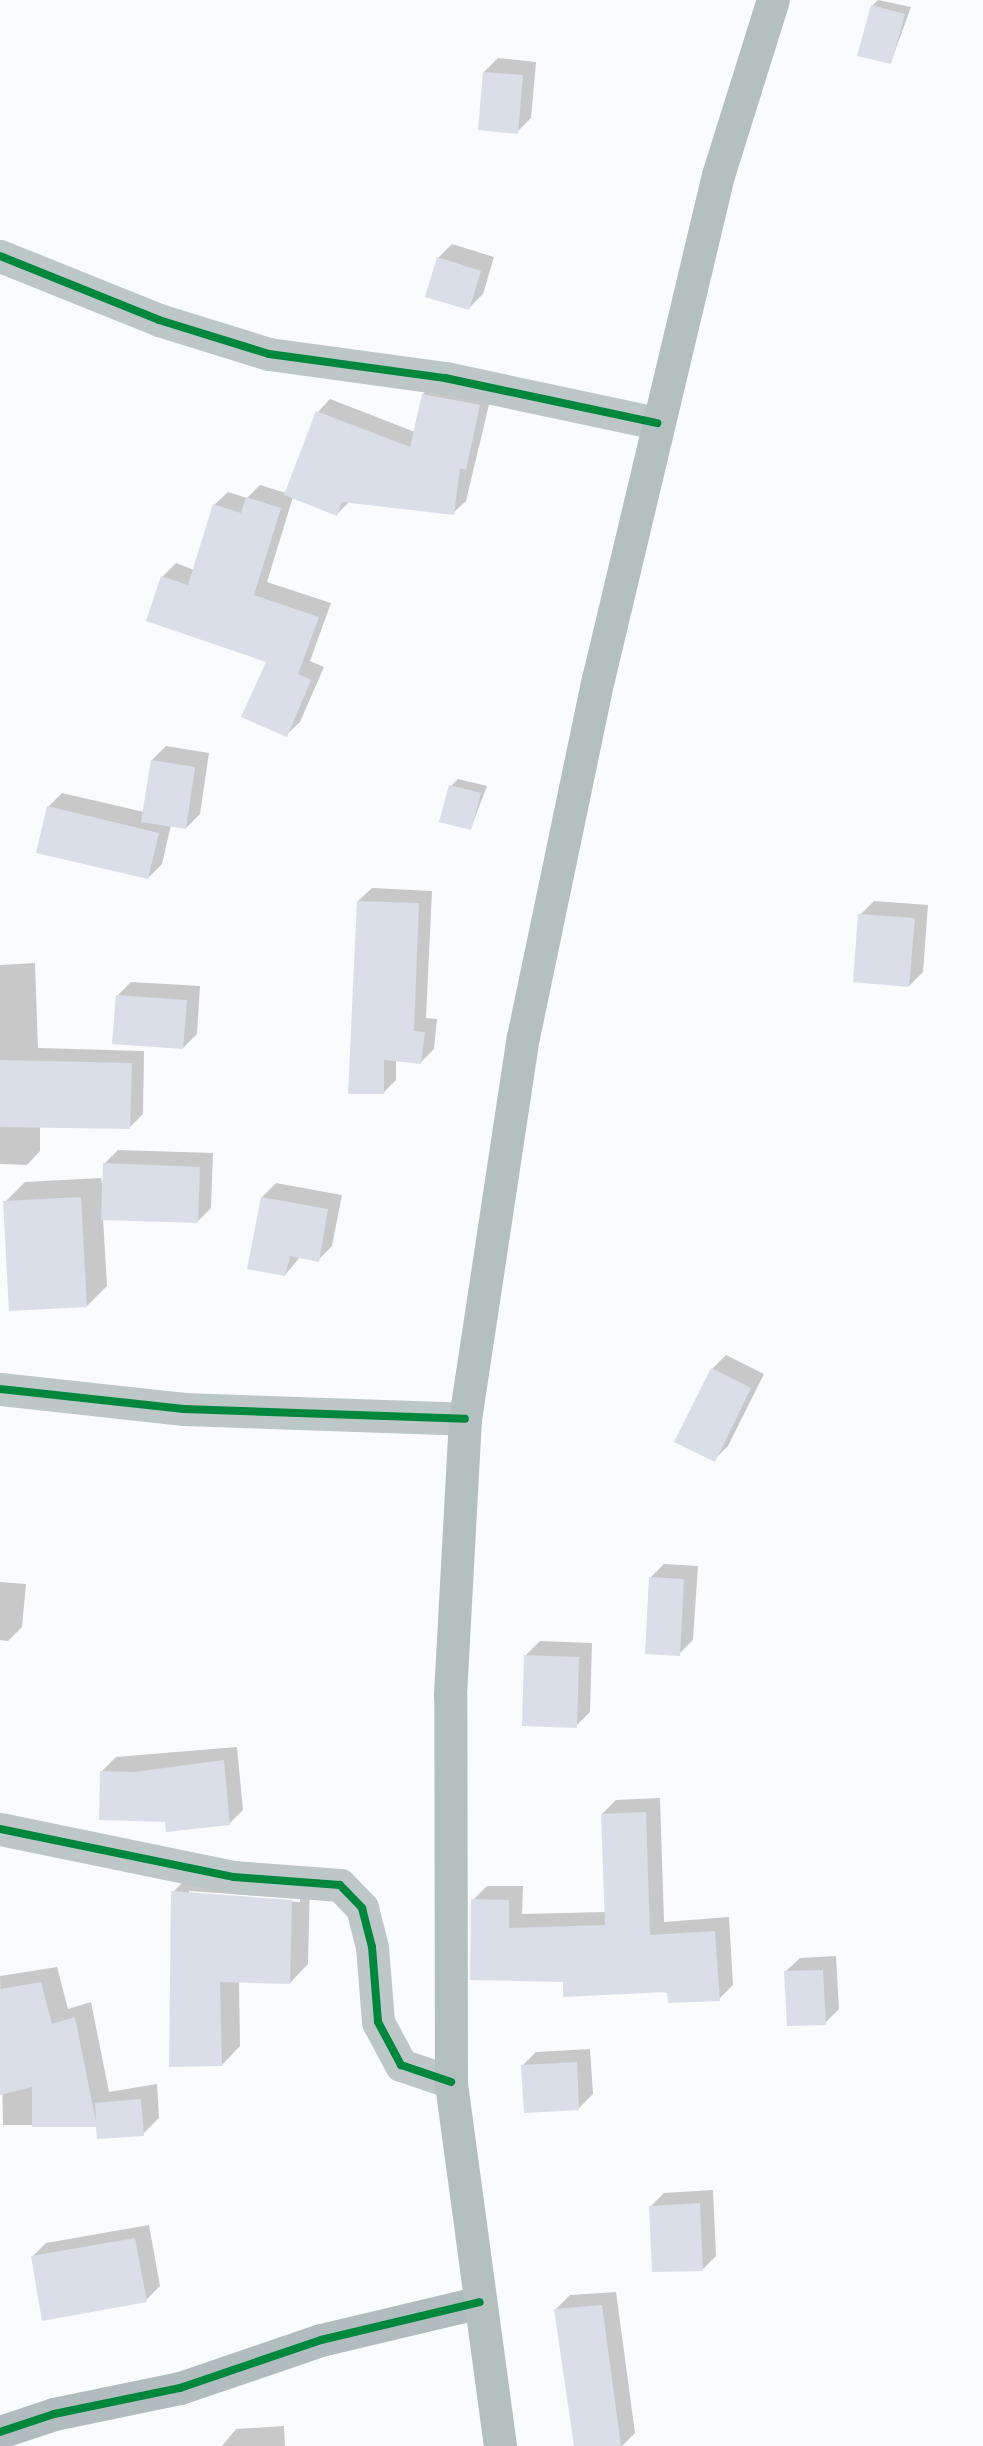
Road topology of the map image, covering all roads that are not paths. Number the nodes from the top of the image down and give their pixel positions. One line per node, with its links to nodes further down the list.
1 (773, 0): 3 (main road)
2 (0, 256): 3 (street)
3 (657, 423): 5 (main road)
4 (0, 1389): 5 (street)
5 (465, 1419): 7 (main road)
6 (0, 1829): 7 (street)
7 (451, 2082): 8 (main road)
8 (480, 2301): 9 (street); 10 (main road)
9 (0, 2432)
10 (500, 2446)

